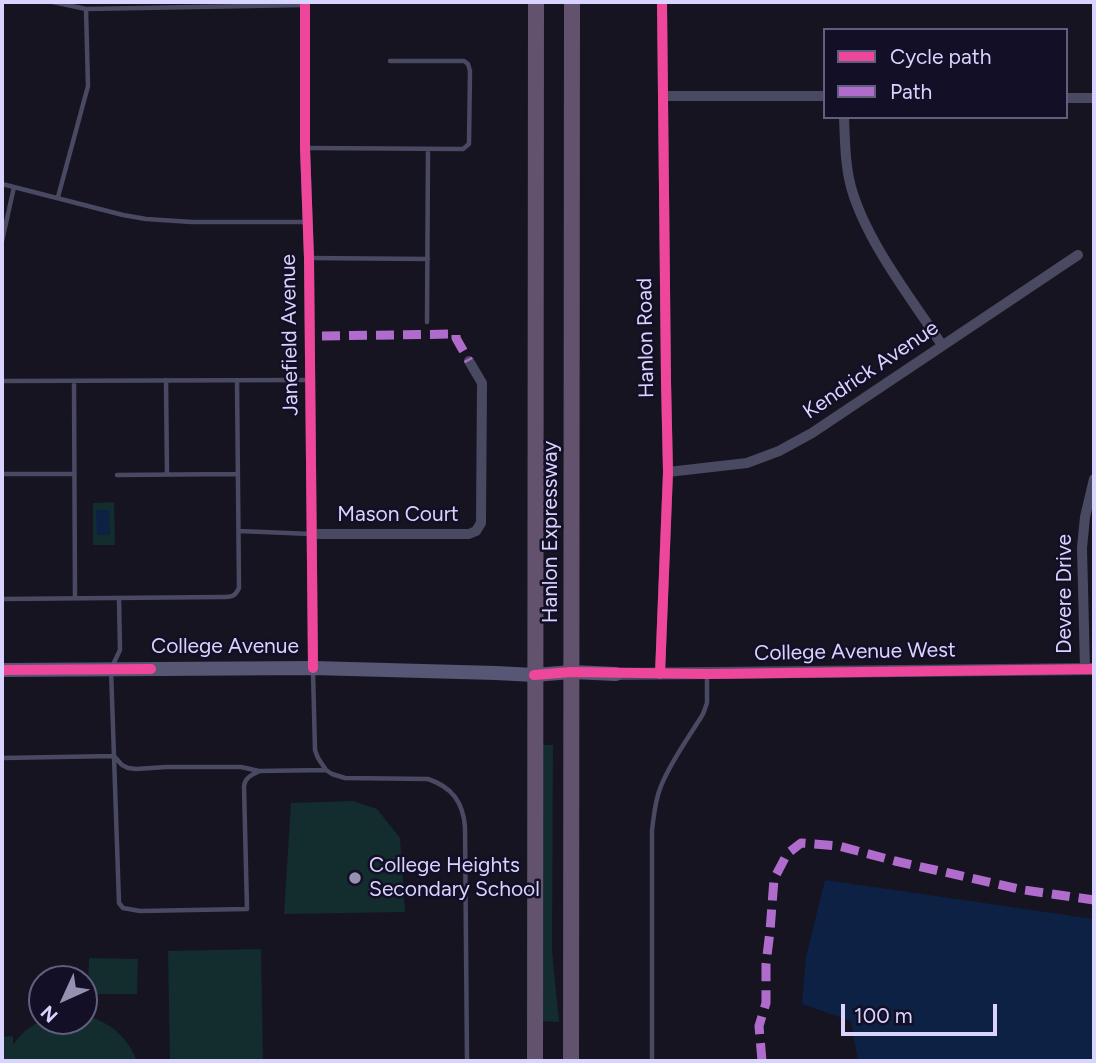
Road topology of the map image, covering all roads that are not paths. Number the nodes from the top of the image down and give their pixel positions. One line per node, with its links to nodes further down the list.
1 (52, 2): 6 (lane)
2 (536, 2): 51 (highway, Hanlon Expressway)
3 (572, 2): 47 (highway, Hanlon Expressway)
4 (662, 2): 8 (street, Hanlon Road)
5 (305, 3): 6 (lane); 13 (street, Janefield Avenue)
6 (86, 9): 17 (lane)
7 (390, 61): 14 (lane)
8 (663, 96): 9 (street); 31 (street, Hanlon Road)
9 (823, 96)
10 (1068, 98): 11 (street)
11 (1094, 98)
12 (844, 119): 24 (street)
13 (305, 148): 14 (lane); 18 (street, Janefield Avenue)
14 (428, 149): 22 (lane)
15 (2, 184): 16 (lane)
16 (14, 187): 17 (lane); 19 (lane)
17 (58, 197): 18 (lane)
18 (307, 222): 21 (street, Janefield Avenue)
19 (2, 242)
20 (1077, 255): 24 (street, Kendrick Avenue)
21 (309, 258): 22 (lane); 28 (street, Janefield Avenue)
22 (428, 259): 23 (lane)
23 (427, 322)
24 (942, 345): 31 (street, Kendrick Avenue)
25 (469, 361): 39 (street, Mason Court)
26 (166, 380): 27 (lane); 30 (lane); 34 (lane)
27 (237, 380): 28 (lane); 35 (lane)
28 (310, 380): 39 (street, Janefield Avenue)
29 (2, 381): 30 (lane)
30 (74, 381): 33 (lane)
31 (668, 472): 49 (street, Hanlon Road)
32 (2, 474): 33 (lane)
33 (74, 474): 40 (lane)
34 (167, 474): 35 (lane); 36 (lane)
35 (237, 474): 38 (lane)
36 (117, 475)
37 (1094, 479): 44 (street, Devere Drive)
38 (239, 531): 39 (lane); 41 (lane)
39 (312, 534): 43 (street, Janefield Avenue)
40 (75, 598): 41 (lane); 42 (lane)
41 (120, 598): 45 (lane)
42 (2, 599)
43 (313, 668): 45 (main road, College Avenue); 51 (main road, College Avenue); 54 (lane)
44 (1090, 668): 50 (street, College Avenue West)
45 (111, 669): 46 (main road, College Avenue); 52 (lane)
46 (2, 670)
47 (572, 673): 48 (main road, College Avenue); 51 (main road, College Avenue); 58 (highway, Hanlon Expressway)
48 (616, 674): 49 (street, College Avenue West)
49 (660, 674): 50 (street, College Avenue West)
50 (707, 674): 59 (lane)
51 (534, 675): 57 (highway, Hanlon Expressway)
52 (114, 756): 53 (lane); 55 (lane); 55 (lane)
53 (2, 758)
54 (326, 770): 55 (lane); 56 (lane)
55 (259, 771)
56 (467, 1061)
57 (535, 1061)
58 (571, 1061)
59 (652, 1061)

